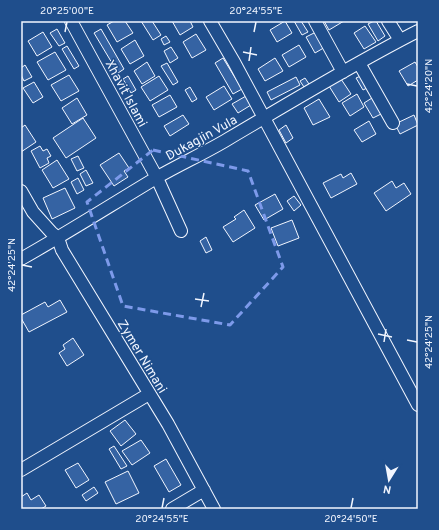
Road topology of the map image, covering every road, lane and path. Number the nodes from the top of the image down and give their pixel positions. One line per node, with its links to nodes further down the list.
1 (71, 21): 11 (street, Xhavit Islami)
2 (210, 21): 9 (street)
3 (315, 21): 8 (street)
4 (388, 21): 6 (street)
5 (418, 31): 6 (street, Dukagjin Vula)
6 (400, 40): 7 (street, Dukagjin Vula)
7 (359, 63): 8 (street, Dukagjin Vula); 10 (street)
8 (343, 72): 9 (street, Dukagjin Vula)
9 (263, 117): 11 (street, Dukagjin Vula); 17 (street)
10 (393, 123)
11 (157, 178): 13 (street, Xhavit Islami); 14 (street, Dukagjin Vula)
12 (21, 191): 14 (street, Zymer Nimani)
13 (181, 231)
14 (58, 238): 15 (street); 16 (street, Zymer Nimani)
15 (21, 259)
16 (149, 394): 18 (street); 19 (street, Zymer Nimani)
17 (418, 405)
18 (21, 470)
19 (204, 490): 20 (street); 21 (street, Zymer Nimani)
20 (172, 509)
21 (214, 509)

